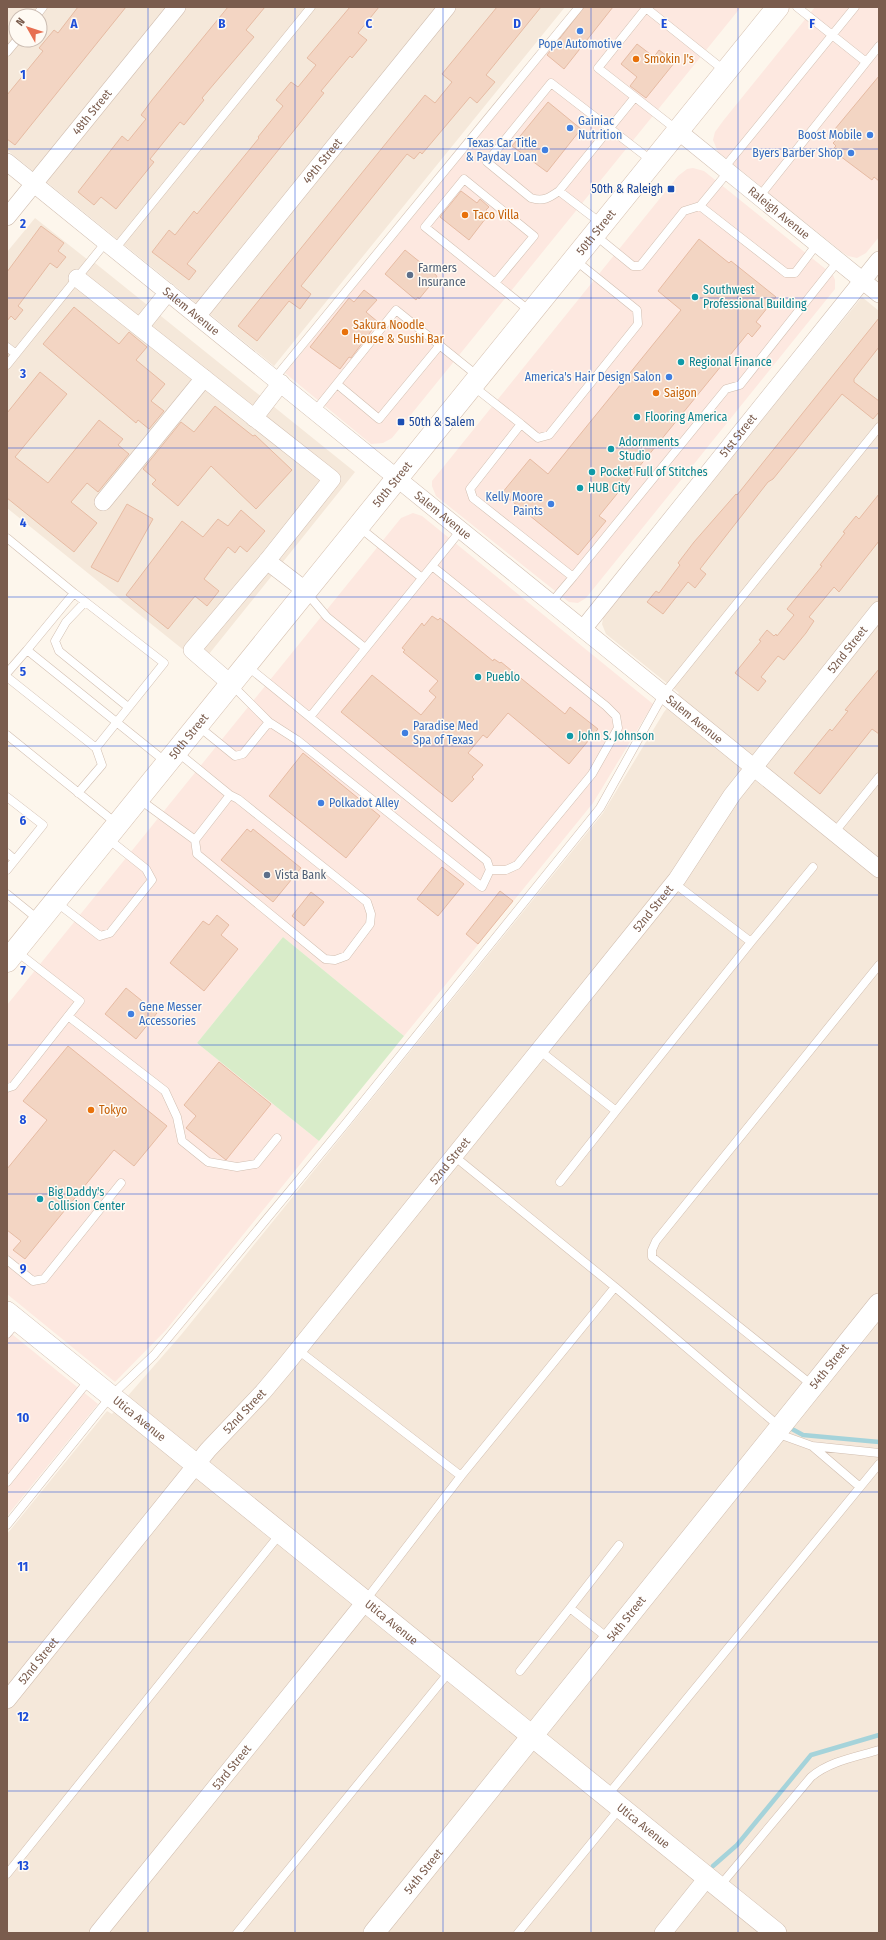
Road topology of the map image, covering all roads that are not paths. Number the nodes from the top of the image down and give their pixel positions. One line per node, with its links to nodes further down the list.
1 (177, 7): 18 (street, 48th Street)
2 (311, 7): 25 (lane)
3 (447, 7): 35 (street, 49th Street)
4 (579, 7): 42 (lane)
5 (797, 7): 8 (lane)
6 (856, 7): 8 (lane)
7 (774, 9): 11 (main road, 50th Street)
8 (832, 36): 10 (lane); 17 (lane)
9 (879, 46): 10 (lane)
10 (866, 62): 20 (lane)
11 (726, 72): 12 (lane); 14 (main road, 50th Street)
12 (635, 97): 13 (lane); 14 (lane)
13 (611, 129): 16 (lane); 19 (lane); 19 (lane)
14 (678, 131): 16 (main road, 50th Street); 17 (street, Raleigh Avenue)
15 (7, 162): 18 (street, Salem Avenue)
16 (653, 162): 23 (main road, 50th Street)
17 (726, 170): 20 (street, Raleigh Avenue); 21 (lane)
18 (34, 184): 22 (street, 48th Street); 25 (street, Salem Avenue)
19 (559, 191): 23 (lane)
20 (759, 197): 24 (street, Raleigh Avenue)
21 (700, 206): 23 (lane); 24 (lane)
22 (7, 218)
23 (598, 230): 26 (main road, 50th Street)
24 (817, 244): 28 (street, Raleigh Avenue)
25 (111, 246): 29 (lane); 32 (street, Salem Avenue)
26 (574, 259): 34 (main road, 50th Street); 47 (lane)
27 (879, 260): 30 (street, 51st Street)
28 (838, 261): 30 (street, Raleigh Avenue); 56 (lane)
29 (77, 278): 36 (street); 39 (lane)
30 (862, 281): 33 (street, Raleigh Avenue); 63 (street, 51st Street)
31 (495, 283): 31 (lane); 34 (lane)
32 (168, 292): 35 (street, Salem Avenue); 36 (street)
33 (879, 294)
34 (531, 312): 43 (main road, 50th Street)
35 (198, 315): 42 (street, Salem Avenue)
36 (140, 327): 41 (street)
37 (440, 345): 43 (lane); 44 (lane); 44 (lane)
38 (7, 347): 39 (lane)
39 (16, 354): 40 (lane)
40 (7, 365)
41 (204, 378): 46 (street); 50 (street)
42 (278, 381): 45 (street, Salem Avenue); 46 (street)
43 (476, 381): 47 (lane); 49 (main road, 50th Street)
44 (337, 384): 45 (lane)
45 (315, 411): 49 (street, Salem Avenue)
46 (254, 418): 54 (street)
47 (521, 424): 56 (lane)
48 (879, 427): 70 (lane)
49 (397, 478): 51 (main road, 50th Street); 52 (street, Salem Avenue)
50 (103, 502)
51 (358, 527): 57 (lane); 58 (main road, 50th Street)
52 (461, 530): 55 (lane); 61 (street, Salem Avenue)
53 (7, 538): 59 (lane)
54 (267, 561): 58 (street); 69 (street)
55 (432, 566): 57 (lane); 93 (lane)
56 (573, 577): 61 (lane)
57 (422, 578): 64 (lane)
58 (306, 591): 64 (lane); 66 (main road, 50th Street)
59 (74, 593): 60 (lane); 65 (lane)
60 (85, 602): 71 (lane); 71 (lane)
61 (551, 604): 63 (street, Salem Avenue)
62 (879, 610): 79 (street, 52nd Street)
63 (583, 630): 70 (street, Salem Avenue)
64 (366, 648): 72 (lane)
65 (27, 650): 67 (lane); 73 (lane)
66 (246, 665): 69 (main road, 50th Street); 72 (lane)
67 (7, 674)
68 (7, 677): 77 (lane)
69 (230, 683): 74 (lane); 75 (main road, 50th Street)
70 (663, 695): 79 (street, Salem Avenue); 116 (lane)
71 (128, 707): 73 (lane)
72 (310, 717): 93 (lane)
73 (116, 722): 77 (lane); 78 (lane)
74 (269, 722): 75 (lane); 93 (lane)
75 (197, 725): 78 (main road, 50th Street)
76 (7, 735): 81 (lane)
77 (96, 748): 81 (lane)
78 (171, 757): 82 (lane); 84 (main road, 50th Street)
79 (754, 768): 86 (street, Salem Avenue); 94 (street, 52nd Street)
80 (879, 777): 86 (lane)
81 (78, 793): 85 (lane)
82 (230, 795): 87 (lane); 87 (lane)
83 (7, 797): 89 (lane)
84 (138, 799): 85 (main road, 50th Street); 87 (lane)
85 (112, 831): 96 (main road, 50th Street); 96 (lane)
86 (834, 833): 91 (street, Salem Avenue)
87 (195, 840)
88 (7, 853): 89 (lane)
89 (15, 860): 92 (lane)
90 (813, 867): 98 (lane)
91 (879, 869)
92 (7, 870)
93 (490, 870)
94 (674, 883): 98 (lane); 102 (street, 52nd Street)
95 (7, 894): 97 (lane)
96 (55, 901): 97 (main road, 50th Street)
97 (39, 921): 99 (main road, 50th Street)
98 (751, 942): 104 (lane)
99 (11, 956): 101 (lane)
100 (879, 964): 115 (lane)
101 (68, 1016): 103 (lane); 105 (lane)
102 (539, 1050): 104 (lane); 106 (street, 52nd Street)
103 (7, 1088)
104 (616, 1111): 107 (lane)
105 (277, 1138)
106 (454, 1156): 110 (lane); 113 (street, 52nd Street)
107 (560, 1182)
108 (121, 1183): 109 (lane)
109 (7, 1260)
110 (615, 1287): 117 (lane); 122 (lane)
111 (879, 1304): 115 (street, 54th Street)
112 (11, 1322): 114 (street, Utica Avenue)
113 (298, 1350): 121 (street, 52nd Street); 122 (lane)
114 (90, 1379): 116 (street, Utica Avenue); 123 (lane)
115 (813, 1386): 117 (street, 54th Street)
116 (111, 1396): 121 (street, Utica Avenue); 125 (lane)
117 (778, 1430): 118 (lane); 130 (street, 54th Street)
118 (812, 1446): 119 (lane); 124 (lane)
119 (879, 1453)
120 (879, 1464): 124 (lane)
121 (196, 1465): 126 (street, Utica Avenue); 133 (street, 52nd Street)
122 (461, 1476): 128 (lane)
123 (7, 1482)
124 (860, 1487): 136 (lane)
125 (7, 1525)
126 (281, 1534): 128 (street, Utica Avenue); 137 (lane)
127 (620, 1544): 129 (lane)
128 (365, 1602): 131 (street, Utica Avenue); 139 (street, 53rd Street)
129 (570, 1608): 130 (lane); 132 (lane)
130 (610, 1639): 134 (street, 54th Street)
131 (450, 1670): 134 (street, Utica Avenue); 140 (lane)
132 (520, 1671)
133 (7, 1700)
134 (532, 1736): 136 (street, Utica Avenue); 141 (street, 54th Street)
135 (879, 1750): 138 (lane)
136 (613, 1802): 138 (street, Utica Avenue); 142 (lane)
137 (7, 1874)
138 (713, 1882): 143 (street); 144 (street, Utica Avenue)
139 (98, 1933)
140 (237, 1933)
141 (374, 1933)
142 (518, 1933)
143 (663, 1933)
144 (776, 1933)

